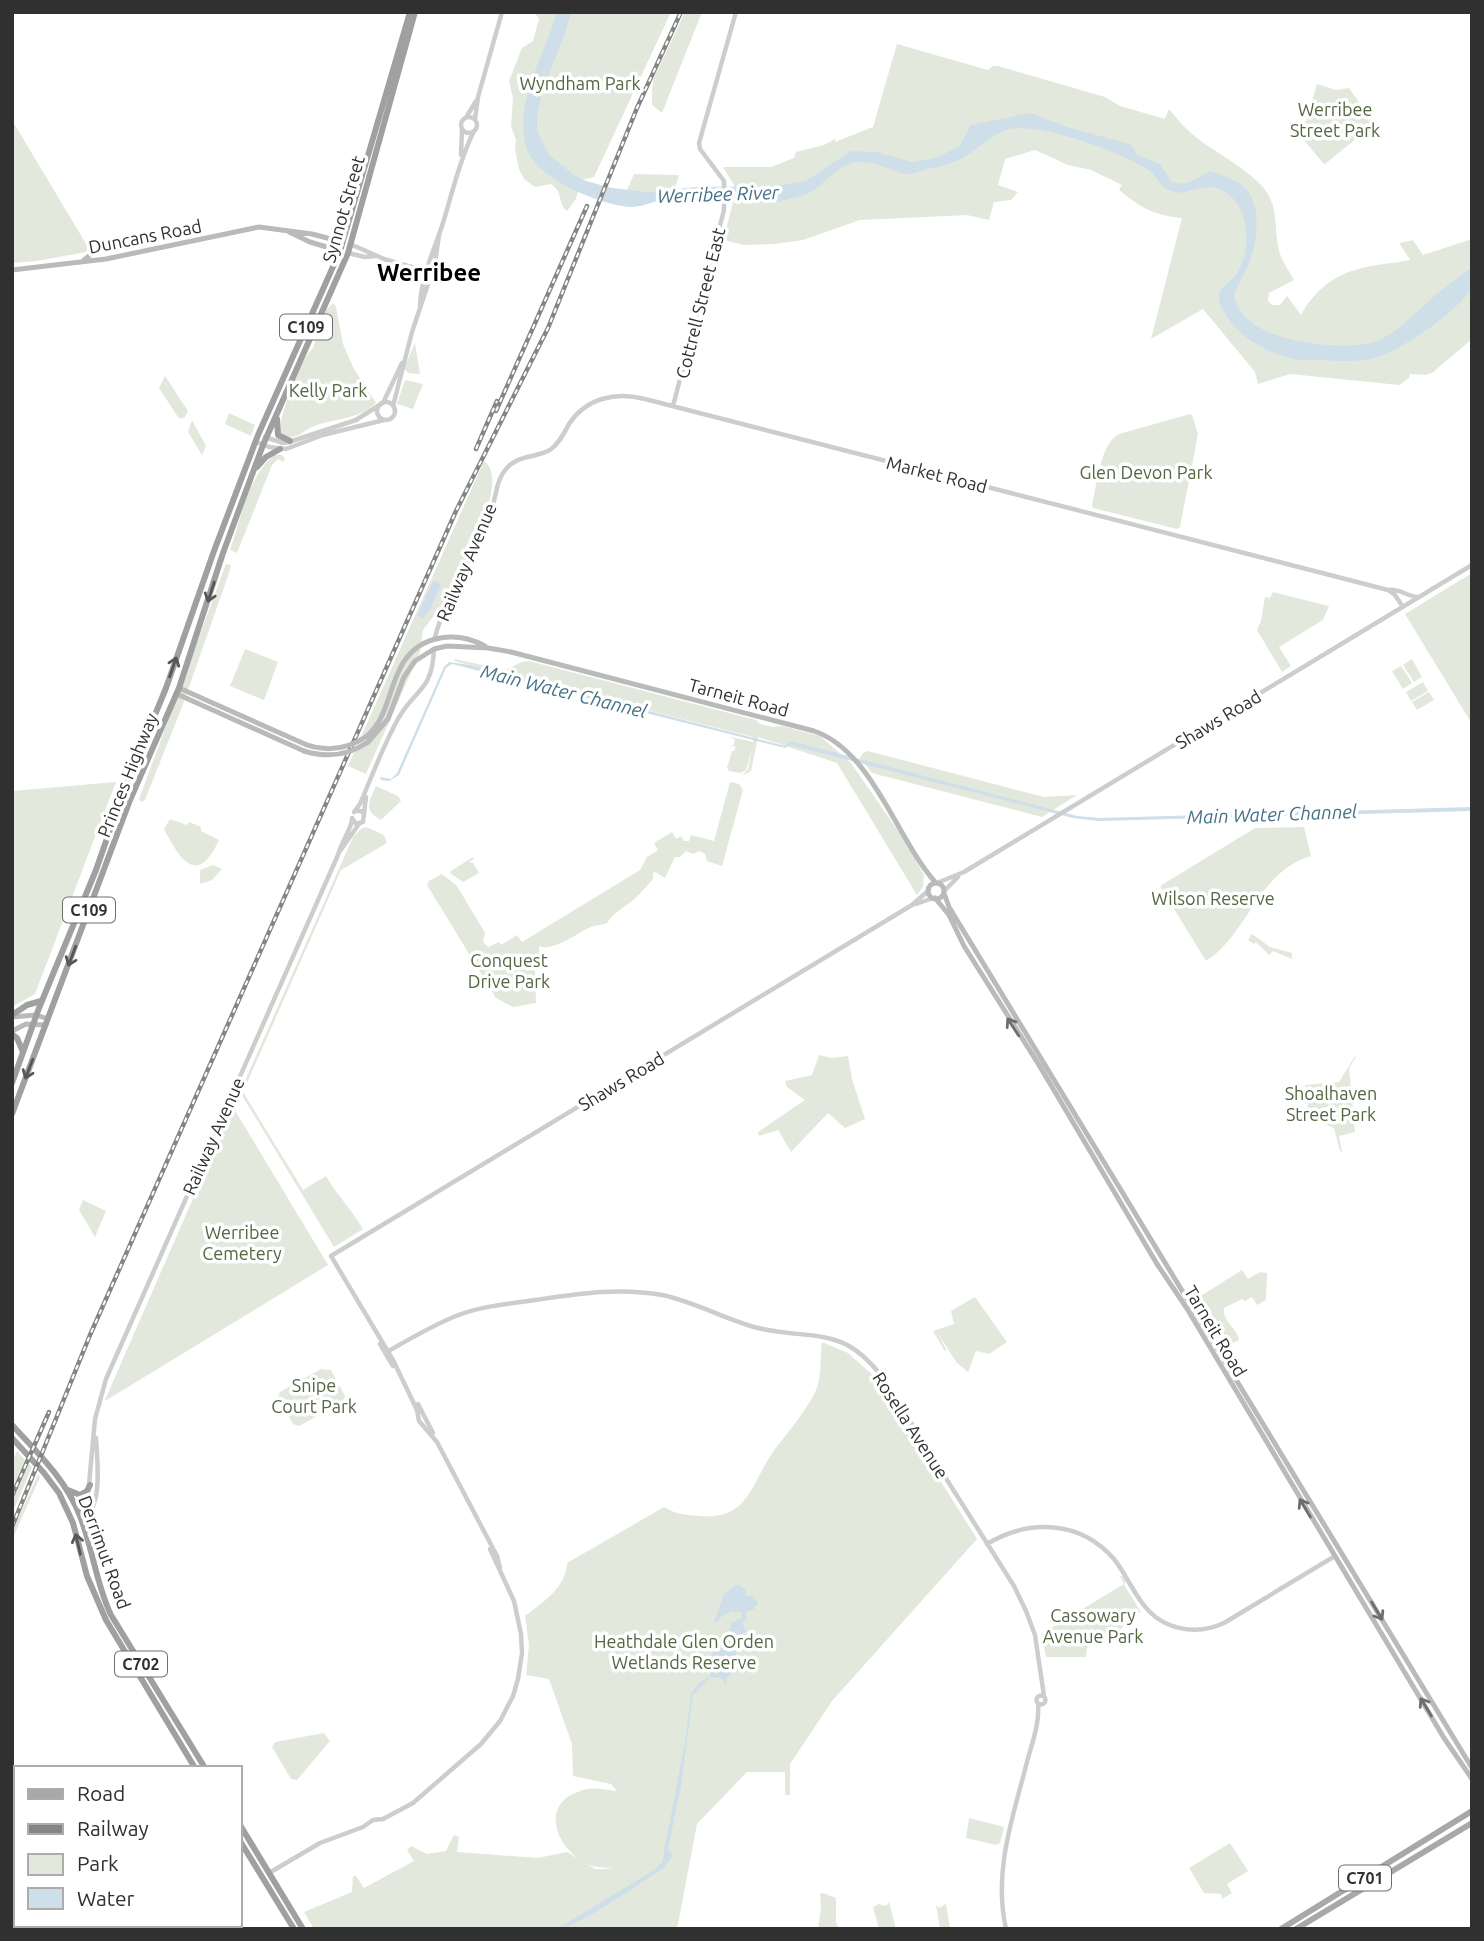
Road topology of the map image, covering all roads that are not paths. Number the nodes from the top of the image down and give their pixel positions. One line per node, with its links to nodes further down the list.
1 (413, 12): 12 (highway, Synnot Street / C109)
2 (502, 12): 4 (street)
3 (736, 12): 22 (street, Cottrell Street East)
4 (478, 97): 5 (street); 6 (street)
5 (467, 116): 6 (street); 7 (street)
6 (475, 119): 8 (street)
7 (462, 129): 8 (street); 9 (street)
8 (474, 131): 9 (street)
9 (460, 160): 17 (street)
10 (283, 229): 12 (main road, Duncans Road); 13 (main road, Duncans Road); 15 (main road, Duncans Road)
11 (97, 243): 15 (main road)
12 (346, 243): 13 (highway, Synnot Street / C109); 14 (street, Duncans Road)
13 (344, 251): 14 (street, Duncans Road); 19 (highway, Synnot Street / C109)
14 (377, 256): 17 (street, Duncans Road)
15 (82, 262): 16 (main road, Duncans Road)
16 (12, 270)
17 (429, 272): 18 (street)
18 (404, 359): 20 (street); 21 (street)
19 (295, 362): 23 (highway, Synnot Street / C109); 25 (highway, Synnot Street / C109)
20 (382, 404): 21 (street); 24 (street); 26 (street)
21 (393, 406): 24 (street)
22 (673, 407): 29 (street, Market Road); 33 (street, Market Road)
23 (278, 410): 25 (highway, Synnot Street / C109); 26 (highway)
24 (384, 420): 27 (street)
25 (261, 440): 26 (street); 27 (street); 28 (highway, Princes Highway / C109); 30 (highway, Princes Highway / C109)
26 (290, 441)
27 (280, 449): 28 (highway)
28 (253, 473): 31 (highway, Princes Highway / C109)
29 (496, 486): 36 (street, Railway Avenue)
30 (214, 551): 31 (highway); 39 (highway, Princes Highway / C109, one-way to 30)
31 (223, 554): 40 (highway, Princes Highway / C109, one-way to 40)
32 (1472, 565): 34 (street, Shaws Road)
33 (1388, 590): 34 (street, Market Road); 35 (street)
34 (1420, 597): 35 (street, Shaws Road)
35 (1403, 607): 51 (street, Shaws Road)
36 (435, 638): 37 (main road, Tarneit Road); 38 (main road); 41 (main road)
37 (488, 648): 38 (main road, Tarneit Road); 50 (main road, Tarneit Road)
38 (434, 649): 41 (main road); 42 (street)
39 (166, 688): 40 (highway); 43 (highway, Princes Highway / C109)
40 (178, 691): 41 (main road, bridge); 44 (highway, Princes Highway / C109)
41 (367, 739)
42 (368, 786): 45 (street); 46 (street)
43 (121, 798): 44 (highway); 54 (highway, Princes Highway / C109)
44 (130, 800): 52 (highway, Princes Highway / C109)
45 (354, 812): 46 (street); 47 (street)
46 (364, 814): 48 (street)
47 (352, 820): 48 (street); 49 (street, Railway Avenue)
48 (360, 824): 49 (street, Railway Avenue)
49 (338, 855): 76 (street, Railway Avenue)
50 (922, 864): 53 (main road, Tarneit Road); 55 (main road, Tarneit Road)
51 (964, 872): 53 (street, Shaws Road); 56 (street, Shaws Road)
52 (101, 877): 54 (highway); 66 (highway, Princes Highway / C109, one-way to 66)
53 (937, 883): 55 (main road); 56 (main road)
54 (90, 885): 63 (highway, Princes Highway / C109)
55 (929, 889): 57 (main road); 58 (street, Shaws Road)
56 (944, 892): 57 (main road); 59 (main road, Tarneit Road)
57 (934, 898): 58 (street, Shaws Road); 60 (main road, Tarneit Road)
58 (912, 905): 74 (street, Shaws Road)
59 (979, 954): 60 (main road); 61 (main road, Tarneit Road)
60 (971, 958): 62 (main road, Tarneit Road)
61 (986, 965): 62 (main road); 72 (main road, Tarneit Road)
62 (978, 970): 73 (main road, Tarneit Road, one-way to 62)
63 (41, 1001): 64 (highway, Princes Highway / C109); 65 (highway)
64 (36, 1014): 65 (main road); 66 (main road); 67 (highway, Princes Highway / C109)
65 (12, 1016)
66 (47, 1022): 67 (main road); 71 (highway, Princes Highway / C109, one-way to 71)
67 (33, 1024): 68 (main road); 69 (highway, Princes Highway / C109)
68 (12, 1033): 69 (highway)
69 (23, 1052): 70 (highway, Princes Highway / C109)
70 (12, 1083)
71 (12, 1114)
72 (1105, 1164): 73 (main road); 75 (main road, Tarneit Road)
73 (1099, 1168): 79 (main road, Tarneit Road)
74 (387, 1352): 84 (street, Rosella Avenue); 97 (street)
75 (1255, 1408): 79 (main road); 85 (main road, Tarneit Road)
76 (95, 1419): 80 (street, Railway Avenue); 82 (street, Railway Avenue)
77 (12, 1425): 81 (highway, Derrimut Road / C702)
78 (12, 1438): 83 (highway, Derrimut Road / C702)
79 (1266, 1443): 86 (main road, Tarneit Road, one-way to 79)
80 (90, 1485): 81 (highway); 82 (street, Railway Avenue)
81 (66, 1489): 82 (highway, Derrimut Road / C702)
82 (80, 1517): 83 (highway); 87 (highway, Derrimut Road / C702)
83 (72, 1521): 88 (highway, Derrimut Road / C702, one-way to 83)
84 (987, 1544): 86 (street); 103 (street, Rosella Avenue)
85 (1342, 1552): 86 (street); 91 (main road, Tarneit Road, one-way to 91)
86 (1335, 1557): 92 (main road, Tarneit Road, one-way to 86)
87 (178, 1724): 88 (highway); 90 (highway, Derrimut Road / C702)
88 (175, 1734): 89 (highway, Derrimut Road / C702)
89 (194, 1766)
90 (204, 1766)
91 (1472, 1768)
92 (1472, 1779)
93 (1472, 1811): 99 (main road, C701)
94 (1472, 1823): 100 (main road, C701)
95 (242, 1828): 97 (highway)
96 (242, 1844): 98 (highway)
97 (269, 1873): 98 (highway); 102 (highway)
98 (262, 1877): 101 (highway)
99 (1329, 1899): 100 (main road); 104 (main road, C701)
100 (1332, 1907): 105 (main road, C701)
101 (293, 1929)
102 (303, 1929)
103 (1006, 1929)
104 (1281, 1929)
105 (1296, 1929)

